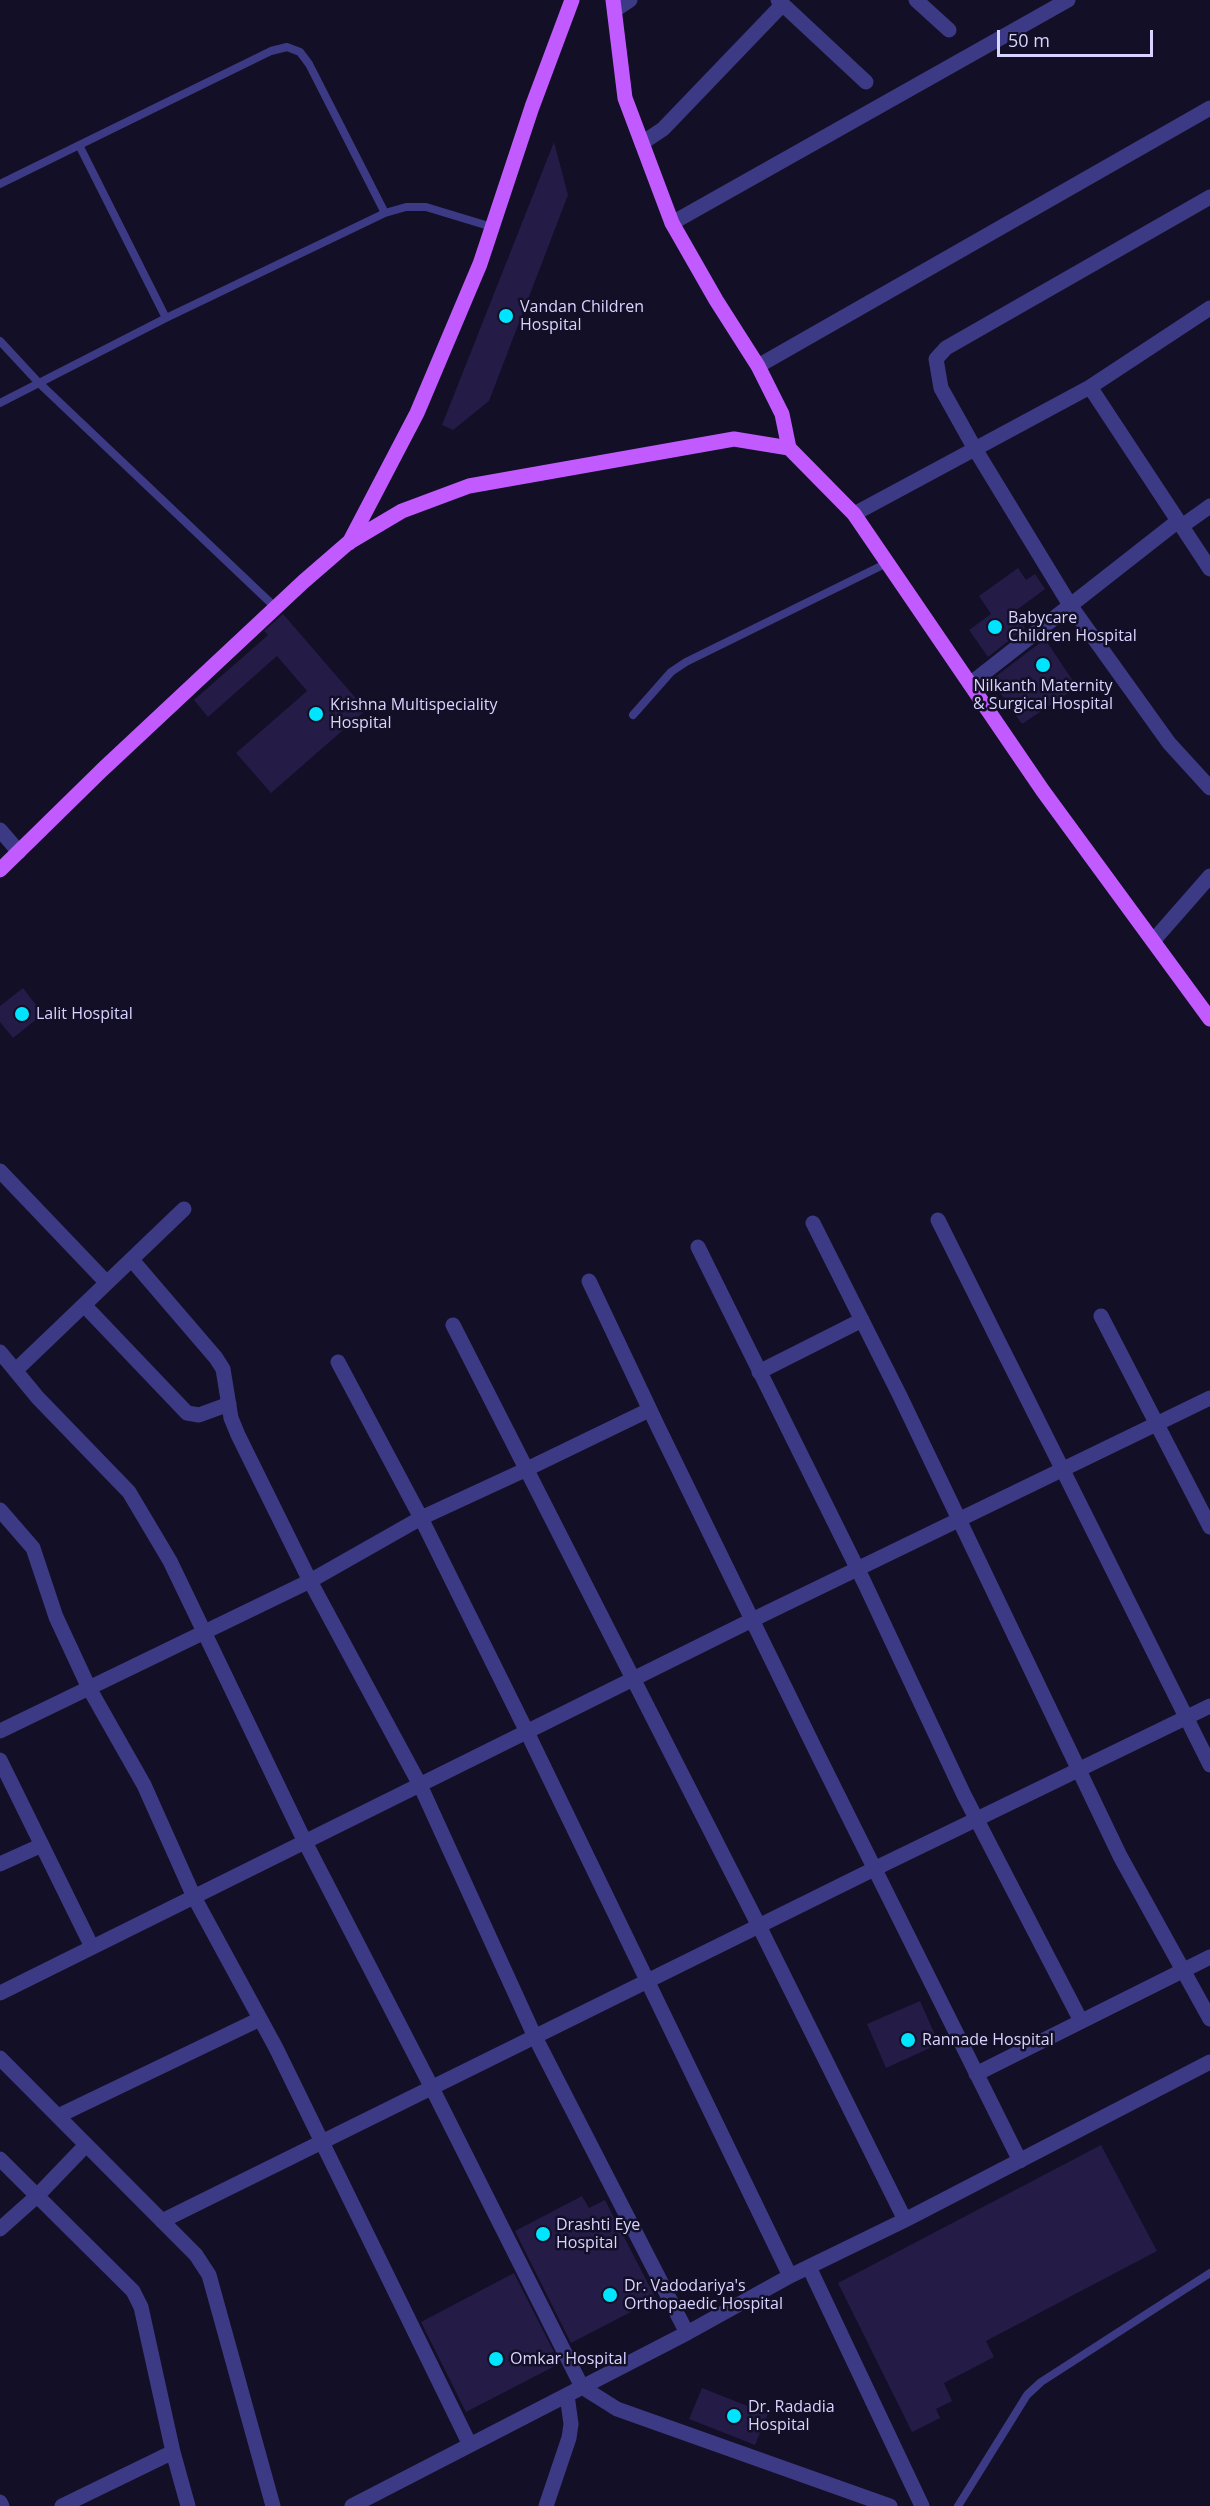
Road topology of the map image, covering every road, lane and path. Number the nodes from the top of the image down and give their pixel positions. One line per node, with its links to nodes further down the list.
1 (572, 0): 16 (main road)
2 (630, 0): 6 (street)
3 (916, 0): 7 (street)
4 (1068, 0): 15 (street)
5 (780, 2): 8 (street); 10 (street)
6 (614, 5): 10 (main road)
7 (949, 30)
8 (866, 82)
9 (1210, 108): 20 (street)
10 (642, 143): 15 (main road)
11 (79, 145): 12 (lane); 14 (lane); 18 (lane)
12 (0, 184)
13 (1210, 197): 25 (street)
14 (385, 213): 16 (lane); 18 (lane)
15 (672, 223): 20 (main road)
16 (492, 227): 29 (main road)
17 (1210, 308): 22 (street)
18 (165, 318): 21 (lane)
19 (0, 342): 21 (lane)
20 (758, 366): 24 (main road)
21 (38, 382): 23 (lane); 33 (lane)
22 (1090, 387): 25 (street); 28 (street)
23 (0, 403)
24 (789, 448): 27 (main road); 29 (main road)
25 (975, 449): 27 (street); 32 (street)
26 (1210, 506): 28 (street)
27 (854, 514): 30 (main road)
28 (1180, 523): 31 (street); 32 (street)
29 (348, 543): 33 (main road)
30 (887, 563): 34 (main road); 35 (lane)
31 (1210, 569)
32 (1070, 605): 34 (street); 36 (street)
33 (276, 608): 38 (main road)
34 (970, 684): 41 (main road)
35 (633, 715)
36 (1210, 788)
37 (0, 830): 38 (street)
38 (19, 852): 39 (main road)
39 (0, 870)
40 (1210, 876): 41 (street)
41 (1153, 941): 42 (main road)
42 (1210, 1019)
43 (0, 1171): 50 (street)
44 (184, 1209): 48 (street)
45 (938, 1220): 64 (street)
46 (813, 1223): 53 (street)
47 (698, 1247): 58 (street)
48 (132, 1260): 50 (street); 60 (street)
49 (590, 1281): 61 (street)
50 (107, 1283): 51 (street)
51 (84, 1305): 57 (street); 60 (street)
52 (1101, 1316): 62 (street)
53 (862, 1320): 58 (street); 67 (street)
54 (453, 1325): 63 (street)
55 (0, 1352): 57 (street)
56 (338, 1362): 66 (street)
57 (15, 1370): 72 (street)
58 (759, 1372): 69 (street)
59 (1210, 1398): 62 (street)
60 (229, 1404): 70 (street)
61 (650, 1410): 63 (street); 71 (street)
62 (1157, 1423): 64 (street); 68 (street)
63 (527, 1469): 66 (street); 73 (street)
64 (1064, 1470): 67 (street); 76 (street)
65 (2, 1517): 74 (street)
66 (421, 1518): 70 (street); 78 (street)
67 (958, 1519): 69 (street); 81 (street)
68 (1210, 1527)
69 (858, 1570): 71 (street); 83 (street)
70 (310, 1581): 72 (street); 82 (street)
71 (752, 1620): 73 (street); 87 (street)
72 (202, 1633): 74 (street); 84 (street)
73 (634, 1678): 78 (street); 89 (street)
74 (89, 1688): 77 (street); 88 (street)
75 (1210, 1706): 76 (street)
76 (1185, 1718): 80 (street); 81 (street)
77 (0, 1731)
78 (527, 1732): 82 (street); 93 (street)
79 (0, 1760): 85 (street)
80 (1210, 1765)
81 (1079, 1771): 83 (street); 92 (street)
82 (420, 1785): 84 (street); 98 (street)
83 (977, 1820): 87 (street); 97 (street)
84 (305, 1842): 88 (street); 102 (street)
85 (42, 1845): 86 (street); 90 (street)
86 (0, 1864)
87 (874, 1869): 89 (street); 101 (street)
88 (194, 1897): 90 (street); 95 (street)
89 (759, 1926): 93 (street); 109 (street)
90 (92, 1947): 94 (street)
91 (1210, 1958): 92 (street)
92 (1185, 1970): 96 (street); 97 (street)
93 (646, 1982): 98 (street); 114 (street)
94 (0, 1993)
95 (260, 2019): 103 (street); 104 (street)
96 (1210, 2019)
97 (1081, 2021): 101 (street)
98 (535, 2037): 102 (street); 115 (street)
99 (0, 2058): 103 (street)
100 (1210, 2062): 107 (street)
101 (976, 2074): 107 (street)
102 (432, 2088): 104 (street); 116 (street)
103 (58, 2116): 105 (street)
104 (321, 2143): 110 (street); 118 (street)
105 (86, 2145): 108 (street); 110 (street)
106 (0, 2159): 108 (street)
107 (1020, 2161): 109 (street)
108 (37, 2196): 111 (street); 119 (street)
109 (905, 2220): 112 (street)
110 (162, 2221): 124 (street)
111 (0, 2229)
112 (809, 2267): 114 (street); 128 (street)
113 (1210, 2273): 129 (lane)
114 (790, 2276): 115 (street)
115 (687, 2333): 116 (street)
116 (582, 2387): 117 (street); 127 (street)
117 (567, 2395): 118 (street); 126 (street)
118 (470, 2445): 125 (street)
119 (173, 2452): 122 (street); 123 (street)
120 (0, 2502): 121 (street)
121 (2, 2506)
122 (62, 2506)
123 (188, 2506)
124 (273, 2506)
125 (352, 2506)
126 (546, 2506)
127 (890, 2506)
128 (921, 2506)
129 (958, 2506)

